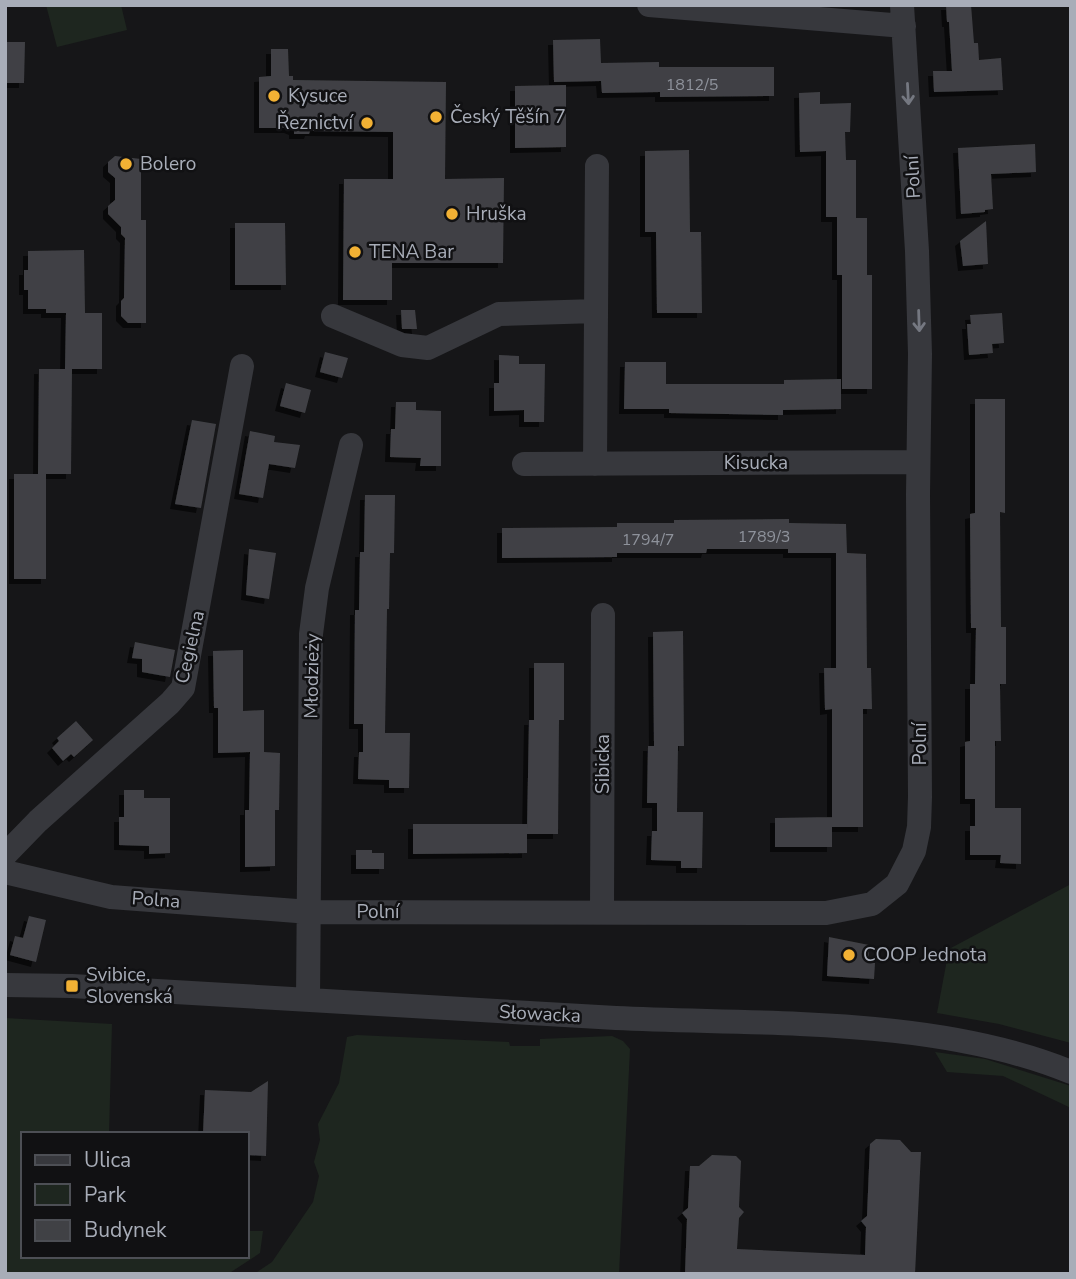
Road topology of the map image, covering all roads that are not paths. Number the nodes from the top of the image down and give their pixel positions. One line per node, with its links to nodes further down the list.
1 (649, 5): 2 (street)
2 (903, 15): 8 (street, Polní, one-way to 8)
3 (597, 166): 4 (street)
4 (596, 311): 5 (street); 10 (street)
5 (333, 316)
6 (242, 366): 12 (street, Cegielna)
7 (351, 445): 14 (street, Młodzieży)
8 (918, 462): 10 (street, Kisucka); 15 (street, Polní)
9 (524, 464): 10 (street, Kisucka)
10 (595, 464)
11 (603, 615): 15 (street, Sibicka)
12 (5, 855)
13 (5, 872): 14 (street, Polna)
14 (310, 912): 15 (street, Polní); 17 (street, Młodzieży)
15 (602, 912)
16 (5, 985): 17 (street, Słowacka)
17 (308, 999): 18 (street, Słowacka)
18 (1071, 1072)

